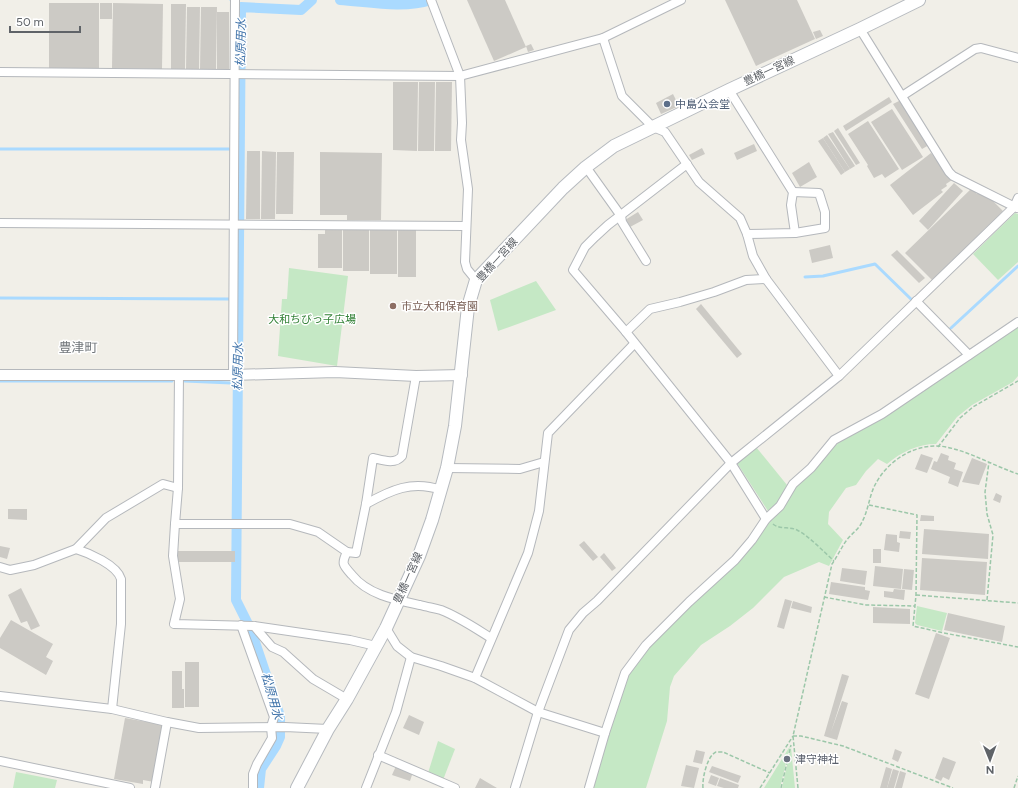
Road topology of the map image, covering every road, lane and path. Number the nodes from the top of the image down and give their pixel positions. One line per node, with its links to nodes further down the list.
1 (236, 0): 9 (street)
2 (431, 0): 10 (street)
3 (681, 0): 6 (street)
4 (919, 0): 5 (main road, 豊橋一宮線)
5 (860, 29): 11 (main road, 豊橋一宮線); 12 (street)
6 (603, 38): 10 (street); 13 (street)
7 (1018, 58): 12 (street)
8 (0, 72): 9 (street)
9 (235, 74): 10 (street); 21 (street)
10 (460, 76): 22 (street)
11 (729, 90): 13 (main road, 豊橋一宮線); 16 (street)
12 (902, 96): 18 (street)
13 (653, 127): 14 (street); 15 (main road, 豊橋一宮線)
14 (686, 164): 19 (street); 24 (street)
15 (586, 167): 19 (street); 27 (main road, 豊橋一宮線)
16 (793, 192): 23 (street); 23 (street)
17 (1018, 198): 18 (street)
18 (1016, 208): 28 (street)
19 (621, 216): 25 (street); 30 (street)
20 (0, 223): 21 (street)
21 (233, 224): 22 (street); 35 (street)
22 (465, 226): 27 (street)
23 (795, 233): 24 (street)
24 (747, 234): 26 (street)
25 (646, 261)
26 (766, 279): 30 (street); 38 (street)
27 (476, 280): 36 (main road, 豊橋一宮線)
28 (916, 301): 32 (street); 38 (street)
29 (1018, 322): 32 (street)
30 (626, 332): 31 (street)
31 (634, 344): 41 (street); 43 (street)
32 (970, 355): 50 (street)
33 (178, 374): 34 (street); 35 (street); 46 (street)
34 (0, 375)
35 (233, 375): 37 (street)
36 (462, 375): 37 (street); 44 (main road, 豊橋一宮線)
37 (416, 376): 48 (street)
38 (839, 376): 43 (street)
39 (1018, 381): 40 (path)
40 (938, 447): 42 (path); 49 (path)
41 (544, 462): 44 (street); 65 (street)
42 (989, 462): 45 (path); 58 (path)
43 (731, 463): 50 (street); 73 (street)
44 (447, 468): 47 (main road, 豊橋一宮線)
45 (1018, 474)
46 (178, 488): 51 (street); 52 (street)
47 (441, 490): 48 (street); 59 (main road, 豊橋一宮線)
48 (366, 504): 53 (street)
49 (868, 505): 54 (path); 56 (path)
50 (766, 519): 54 (path); 77 (street)
51 (174, 524): 53 (street); 62 (street)
52 (76, 550): 55 (street); 72 (street)
53 (347, 552): 59 (street)
54 (834, 561): 57 (path)
55 (0, 567)
56 (916, 595): 58 (path); 61 (path)
57 (824, 597): 61 (path); 78 (path)
58 (987, 600): 60 (path)
59 (398, 601): 64 (main road, 豊橋一宮線); 65 (street)
60 (1018, 603)
61 (916, 606): 67 (path)
62 (241, 625): 63 (street); 75 (street)
63 (254, 626): 66 (street); 71 (street)
64 (386, 628): 66 (main road, 豊橋一宮線); 68 (street)
65 (491, 638): 69 (street)
66 (376, 646): 71 (main road, 豊橋一宮線)
67 (1018, 647)
68 (411, 657): 69 (street); 80 (street)
69 (474, 678): 73 (street)
70 (0, 696): 72 (street)
71 (347, 699): 76 (main road, 豊橋一宮線)
72 (112, 709): 74 (street)
73 (538, 712): 77 (street); 90 (street)
74 (167, 722): 75 (street); 85 (street)
75 (273, 727): 76 (street); 86 (street)
76 (328, 730): 87 (main road, 豊橋一宮線)
77 (605, 733): 91 (street)
78 (793, 736): 82 (path); 95 (path); 96 (path)
79 (791, 745): 94 (path)
80 (378, 755): 88 (street); 89 (street)
81 (0, 761): 84 (street)
82 (770, 773): 92 (path); 93 (path)
83 (1018, 776): 97 (path)
84 (130, 788)
85 (155, 788)
86 (253, 788)
87 (298, 788)
88 (366, 788)
89 (455, 788)
90 (515, 788)
91 (589, 788)
92 (703, 788)
93 (760, 788)
94 (781, 788)
95 (798, 788)
96 (954, 788)
97 (1014, 788)

